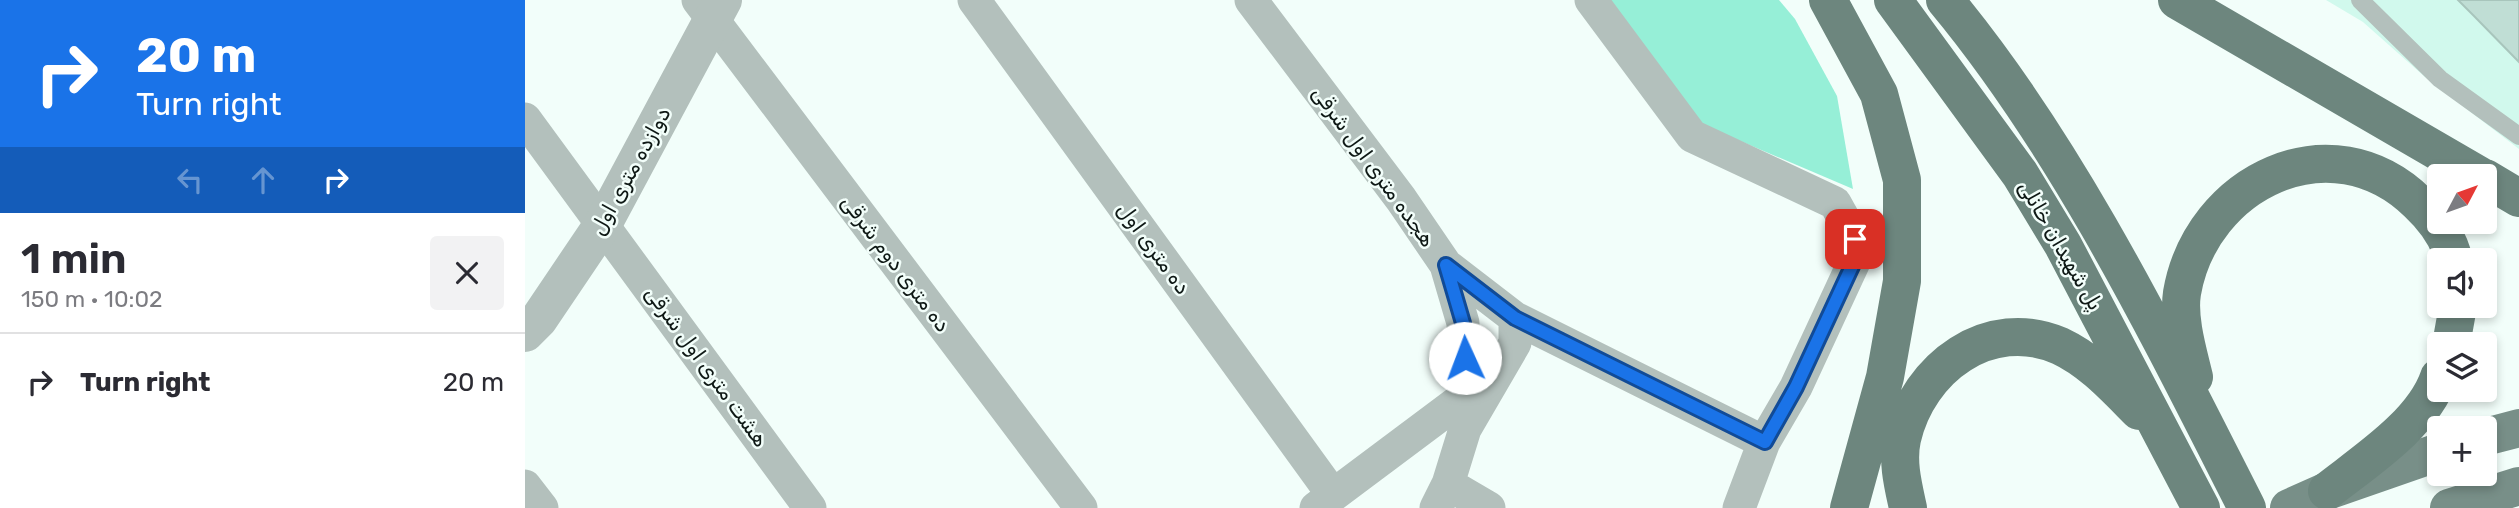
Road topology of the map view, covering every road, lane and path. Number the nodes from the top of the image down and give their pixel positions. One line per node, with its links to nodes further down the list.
1 (974, 0): 33 (street, ده متری اول)
2 (1251, 0): 17 (street, هجده متری اول شرقی)
3 (1591, 0): 26 (street)
4 (1828, 0): 39 (highway)
5 (1893, 0): 24 (highway, پل شهیدان خانلی)
6 (1945, 0): 22 (highway, پل شهیدان خانلی)
7 (2177, 0): 12 (highway)
8 (2360, 0): 11 (lane)
9 (711, 6): 15 (street, دوازده متری اول); 36 (street, ده متری دوم شرقی)
10 (525, 119): 15 (street, هشت متری اول شرقی)
11 (2519, 136)
12 (2460, 164)
13 (2497, 185): 14 (highway)
14 (2519, 198)
15 (603, 225): 19 (street, دوازده متری اول); 35 (street, هشت متری اول شرقی)
16 (2448, 248): 22 (highway)
17 (1446, 265): 18 (street); 21 (street, هجده متری اول شرقی)
18 (1515, 318): 21 (street); 26 (street)
19 (525, 333)
20 (2427, 398): 30 (highway)
21 (1464, 413): 32 (street, هجده متری اول شرقی); 33 (street)
22 (2204, 424): 41 (highway, پل شهیدان خانلی)
23 (2519, 428): 25 (main road)
24 (2162, 432): 31 (highway, پل شهیدان خانلی); 40 (highway)
25 (2497, 434)
26 (1765, 442): 38 (street)
27 (2427, 456): 30 (main road)
28 (525, 486): 34 (street)
29 (2519, 486): 43 (main road)
30 (2327, 491): 42 (main road)
31 (2193, 493)
32 (1442, 496): 37 (street)
33 (1325, 502)
34 (542, 508)
35 (810, 508)
36 (1081, 508)
37 (1489, 508)
38 (1739, 508)
39 (1849, 508)
40 (1908, 508)
41 (2247, 508)
42 (2288, 508)
43 (2449, 508)

